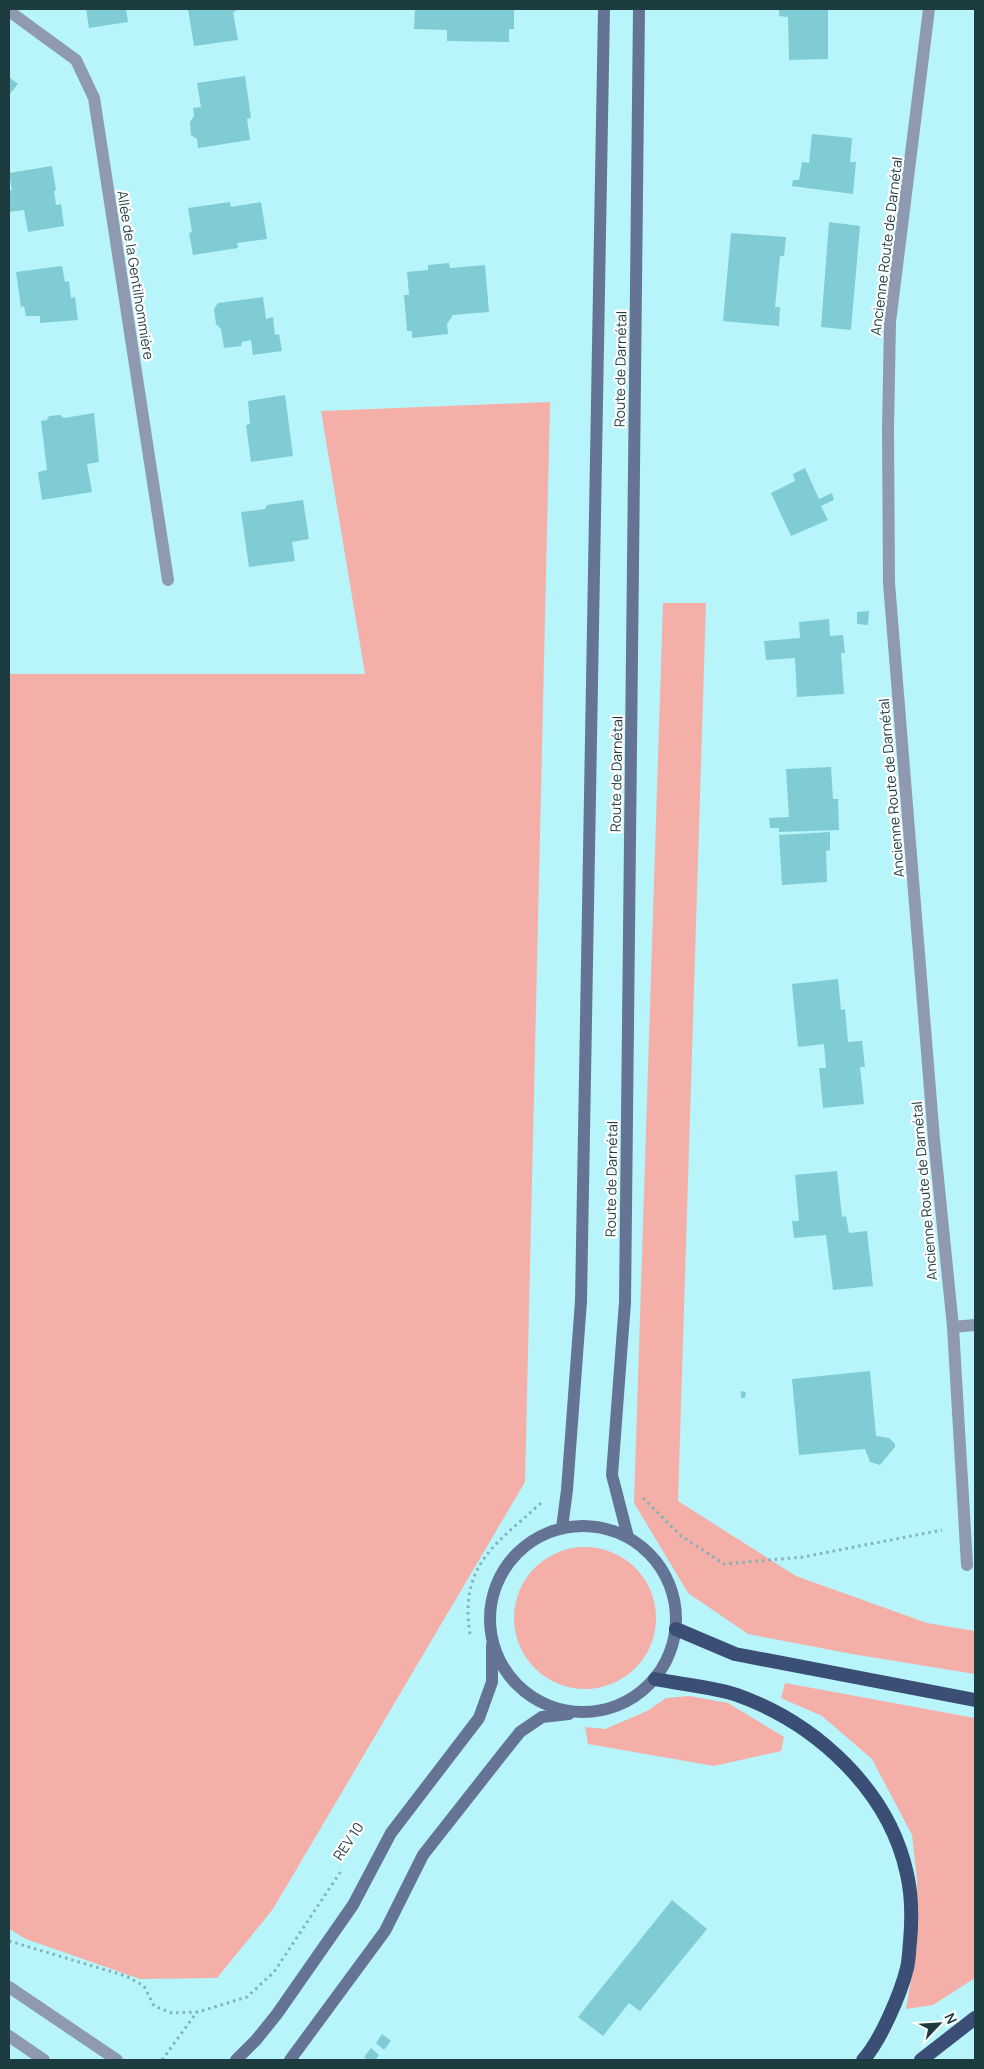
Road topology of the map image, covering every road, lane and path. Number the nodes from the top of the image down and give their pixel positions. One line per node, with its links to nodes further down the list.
1 (604, 9): 11 (main road, Route de Darnétal)
2 (639, 9): 12 (main road, Route de Darnétal)
3 (929, 9): 7 (street, Ancienne Route de Darnétal)
4 (9, 11): 5 (street, Allée de la Gentilhommière)
5 (168, 580)
6 (975, 1325): 7 (street)
7 (953, 1327): 10 (street, Ancienne Route de Darnétal)
8 (546, 1496): 16 (path)
9 (642, 1496): 10 (path)
10 (965, 1525): 13 (street, Ancienne Route de Darnétal)
11 (562, 1528): 12 (main road); 15 (main road)
12 (628, 1536): 14 (main road)
13 (967, 1565)
14 (676, 1629): 17 (main road); 18 (highway)
15 (492, 1637): 19 (main road); 29 (main road)
16 (471, 1642)
17 (655, 1679): 19 (main road); 31 (highway)
18 (975, 1700)
19 (584, 1712): 30 (main road)
20 (344, 1867): 23 (path, REV 10)
21 (9, 1940): 23 (path, REV 10)
22 (9, 1987): 27 (street)
23 (198, 2012): 28 (path)
24 (975, 2018): 32 (highway)
25 (9, 2036): 26 (street)
26 (44, 2060)
27 (117, 2060)
28 (162, 2060)
29 (236, 2060)
30 (290, 2060)
31 (863, 2060)
32 (921, 2060)

